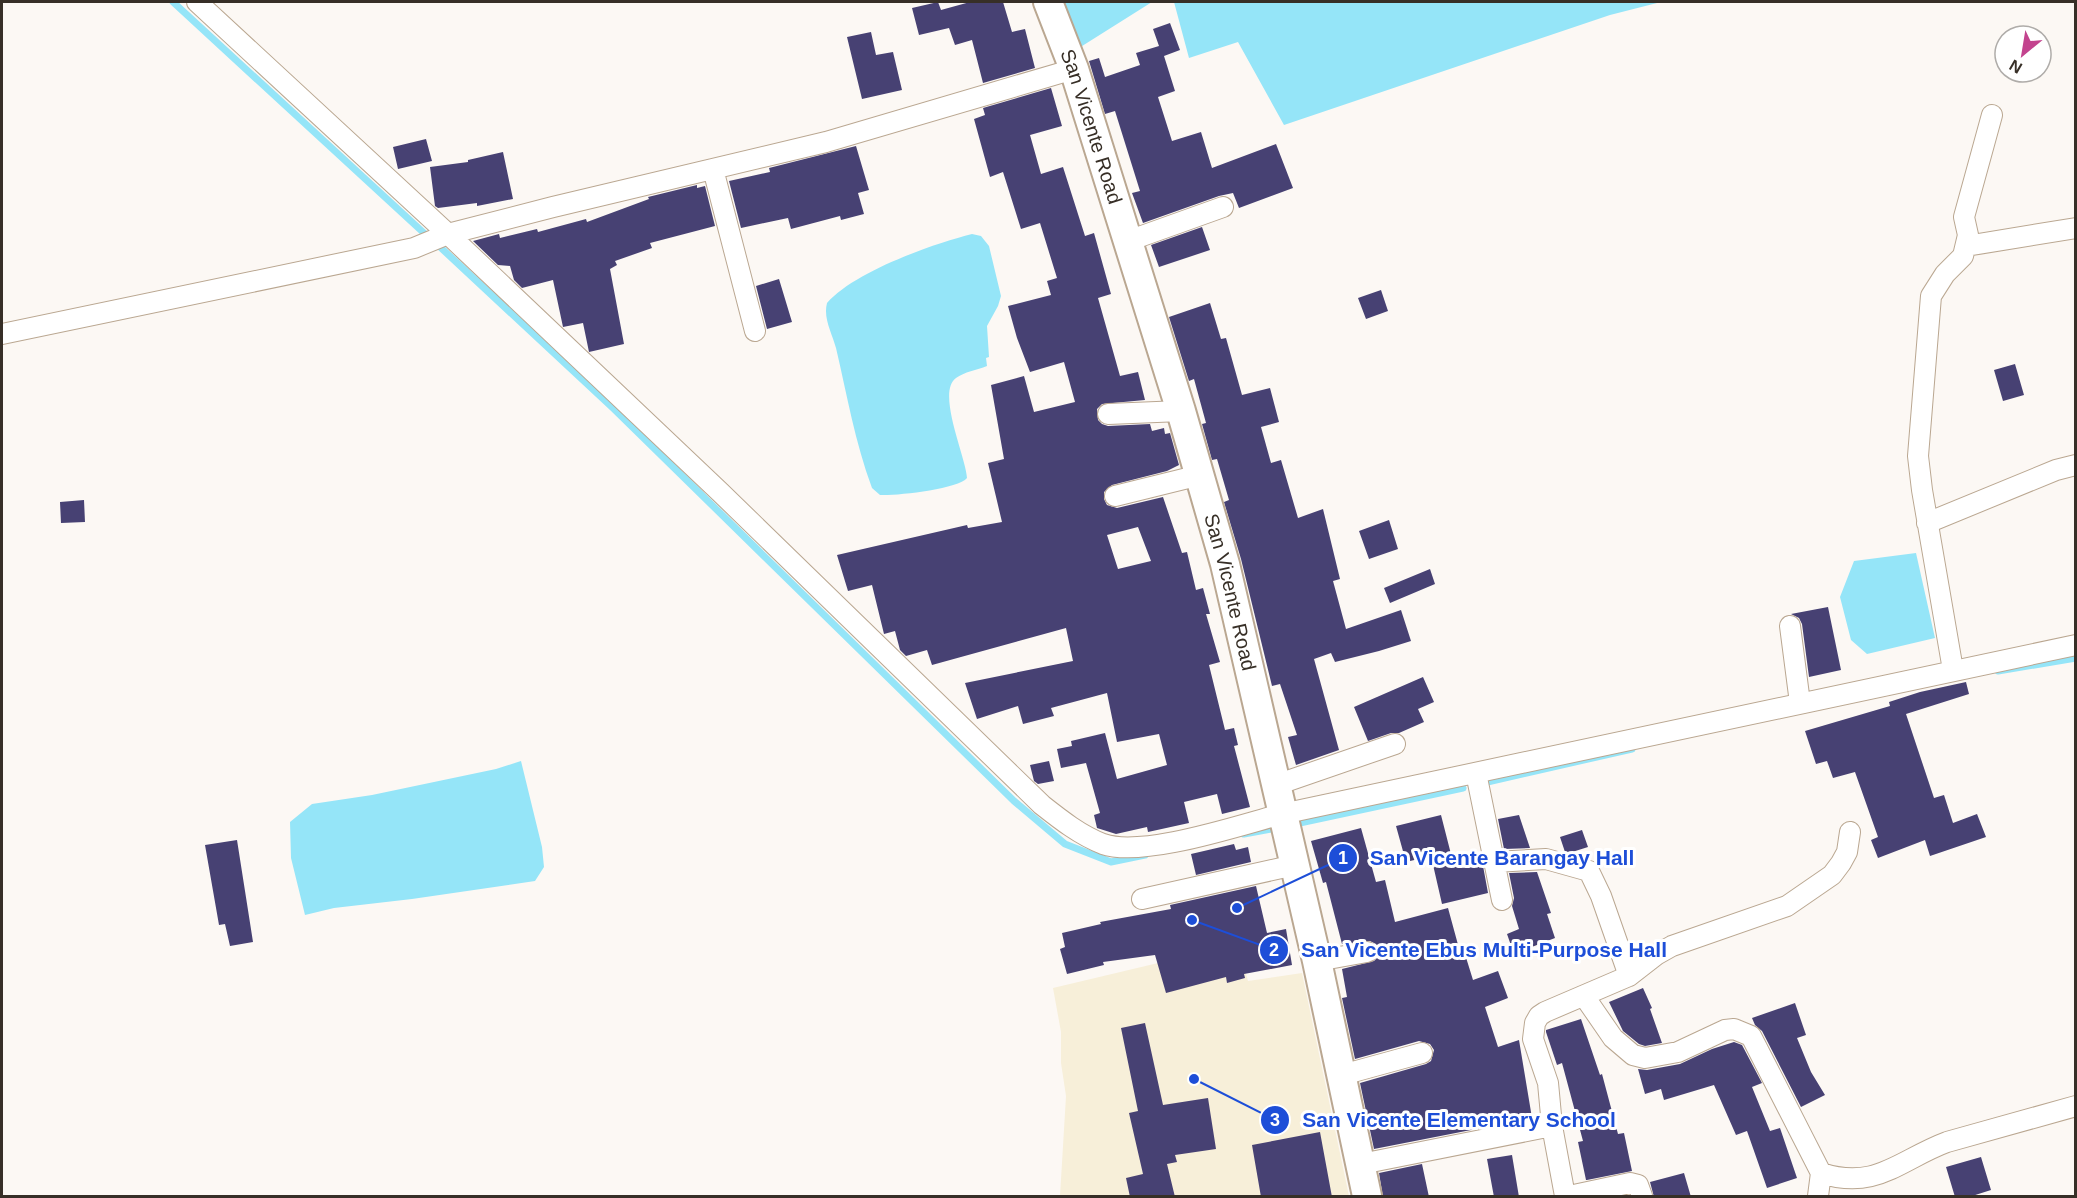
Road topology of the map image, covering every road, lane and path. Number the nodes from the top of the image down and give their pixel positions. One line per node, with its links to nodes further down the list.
1 (197, 2): 8 (street)
2 (1048, 2): 3 (street, San Vicente Road)
3 (1074, 69): 5 (street); 9 (street, San Vicente Road)
4 (1992, 115): 10 (street)
5 (712, 169): 8 (street); 11 (street)
6 (1223, 207): 9 (street)
7 (2076, 228): 10 (street)
8 (448, 234): 12 (street); 26 (street)
9 (1128, 241): 13 (street, San Vicente Road)
10 (1966, 246): 18 (street)
11 (755, 331)
12 (2, 334)
13 (1181, 411): 14 (street); 16 (street, San Vicente Road)
14 (1107, 414)
15 (2076, 465): 18 (street)
16 (1200, 475): 17 (street); 25 (street, San Vicente Road)
17 (1115, 496)
18 (1927, 523): 21 (street)
19 (1790, 626): 22 (street)
20 (2076, 645): 21 (street)
21 (1953, 670): 22 (street)
22 (1800, 703): 24 (street)
23 (1395, 744): 25 (street)
24 (1476, 773): 26 (street); 28 (street)
25 (1276, 785): 26 (street, San Vicente Road)
26 (1282, 814): 29 (street, San Vicente Road)
27 (1850, 832): 34 (street)
28 (1494, 862): 31 (street); 34 (street)
29 (1295, 865): 30 (street); 33 (street, San Vicente Road)
30 (1142, 899)
31 (1502, 900)
32 (1367, 952): 33 (street)
33 (1317, 961): 37 (street, San Vicente Road)
34 (1629, 976): 35 (street)
35 (1584, 996): 39 (street); 41 (street)
36 (1422, 1053): 37 (street)
37 (1342, 1075): 40 (street, San Vicente Road)
38 (2076, 1106): 41 (street)
39 (1552, 1126): 40 (street); 43 (street)
40 (1360, 1164): 42 (street, San Vicente Road)
41 (1821, 1173): 45 (street)
42 (1368, 1197)
43 (1567, 1197): 44 (street)
44 (1642, 1197)
45 (1818, 1197)

